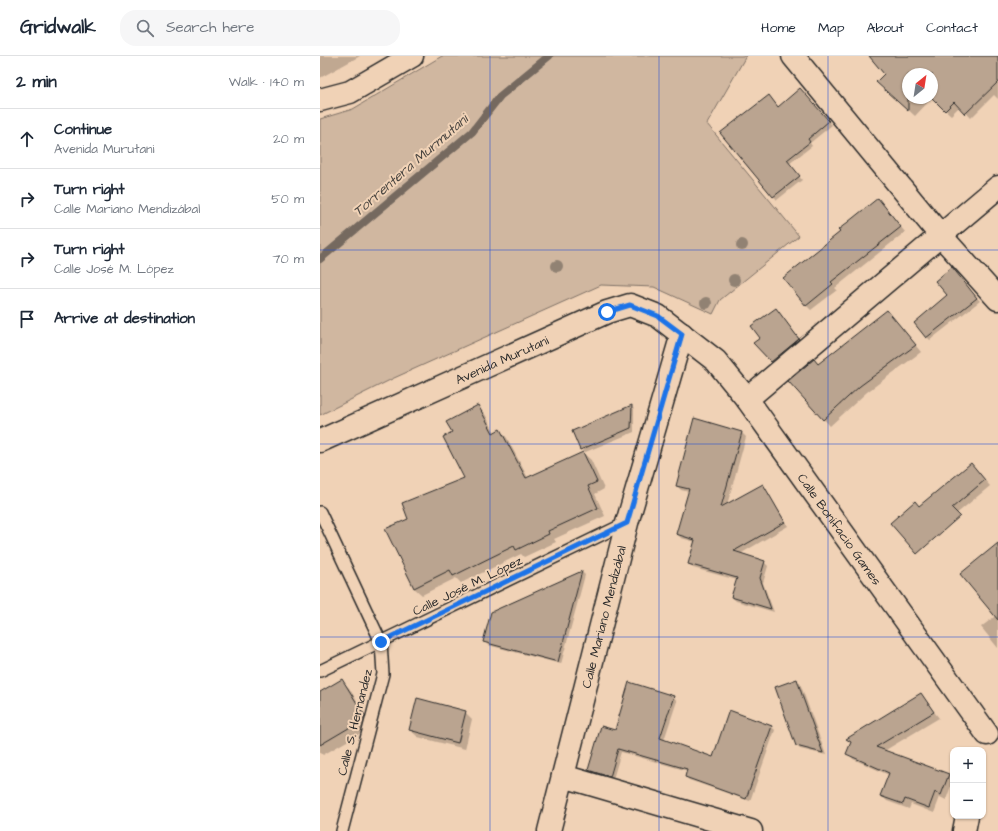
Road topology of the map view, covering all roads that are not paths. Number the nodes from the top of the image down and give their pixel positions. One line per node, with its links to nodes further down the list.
1 (412, 56): 3 (street)
2 (793, 56): 5 (street)
3 (320, 100)
4 (998, 187): 5 (street)
5 (941, 236): 6 (street); 8 (street)
6 (998, 300)
7 (682, 334): 8 (street, Calle Bonifacio Games); 9 (street, Avenida Murutani); 11 (street, Calle Mariano Mendizábal)
8 (747, 399): 14 (street, Calle Bonifacio Games)
9 (320, 441)
10 (320, 512): 12 (lane, Calle S. Hernandez)
11 (627, 523): 12 (lane, Calle José M. López); 15 (street, Calle Mariano Mendizábal)
12 (381, 642): 13 (lane, Calle José M. López); 17 (lane, Calle S. Hernandez)
13 (320, 671)
14 (989, 737)
15 (563, 776): 18 (street, Calle Mariano Mendizábal); 19 (street)
16 (966, 819): 20 (street)
17 (342, 831)
18 (549, 831)
19 (751, 831)
20 (964, 831)

